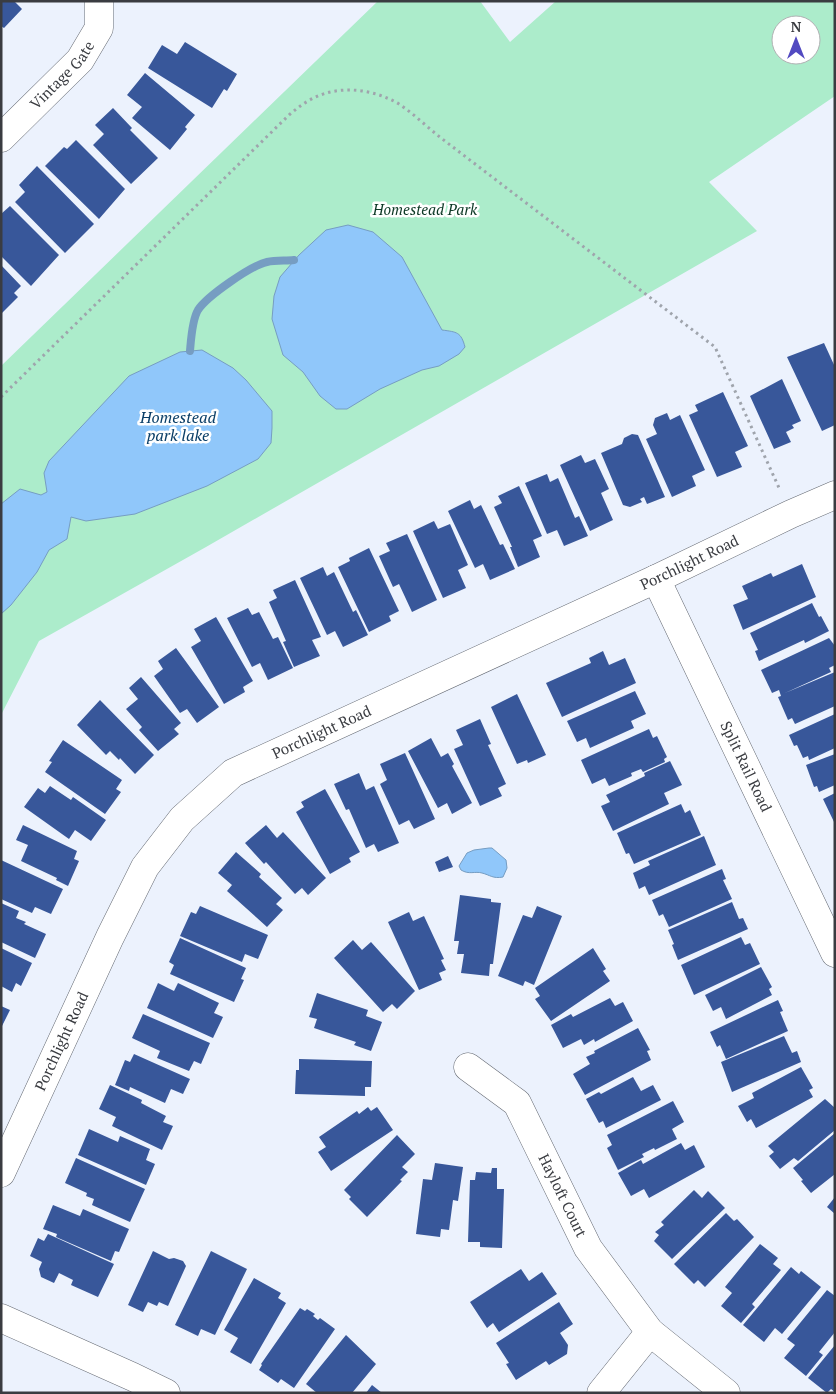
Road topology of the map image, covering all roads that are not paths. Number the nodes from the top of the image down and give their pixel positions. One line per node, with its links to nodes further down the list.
1 (99, 1): 2 (street, Vintage Gate)
2 (1, 138)
3 (835, 495): 4 (street, Porchlight Road)
4 (656, 579): 5 (street, Split Rail Road); 7 (street, Porchlight Road)
5 (835, 954)
6 (468, 1068): 9 (street, Hayloft Court)
7 (1, 1173)
8 (1, 1318): 10 (street)
9 (650, 1332): 11 (street); 12 (street)
10 (166, 1393)
11 (601, 1393)
12 (726, 1393)

